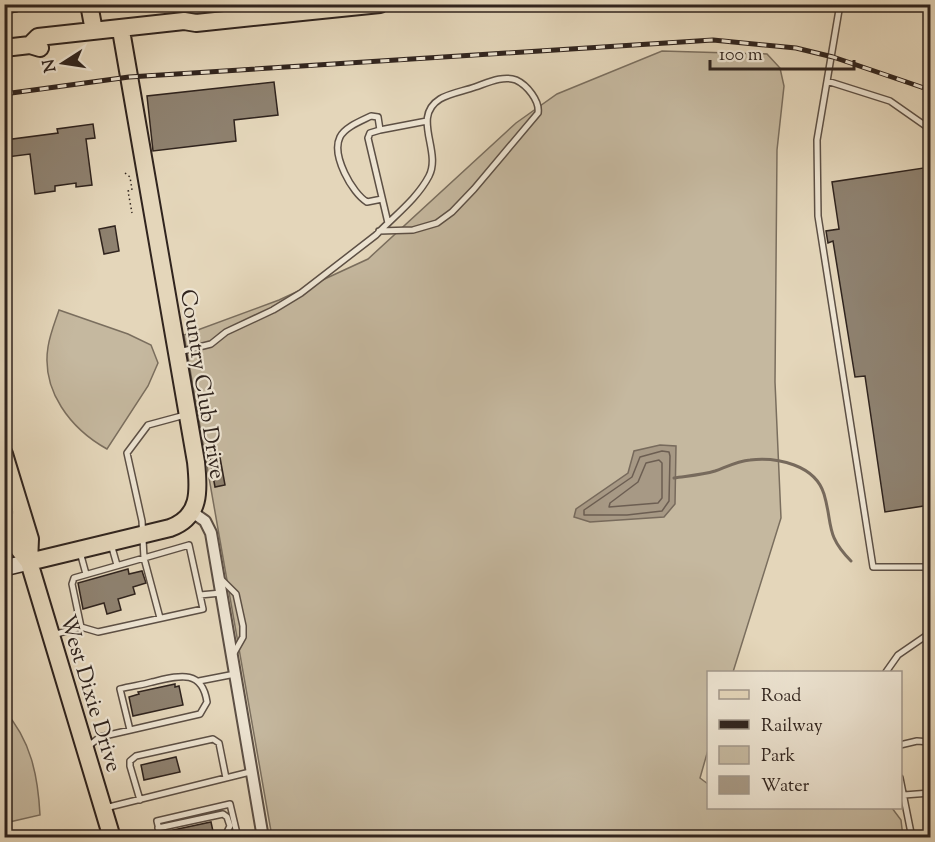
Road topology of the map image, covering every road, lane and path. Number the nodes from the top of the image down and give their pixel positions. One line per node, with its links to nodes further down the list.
1 (89, 4): 7 (main road)
2 (380, 4): 4 (main road)
3 (840, 4): 11 (lane)
4 (295, 9): 5 (main road)
5 (275, 11): 6 (main road)
6 (196, 23): 7 (main road); 8 (main road)
7 (94, 31): 9 (main road)
8 (122, 36): 9 (main road); 20 (main road, Country Club Drive)
9 (30, 45): 10 (main road)
10 (4, 48)
11 (827, 81): 13 (lane); 31 (lane)
12 (427, 122): 14 (lane); 18 (lane); 19 (lane)
13 (930, 129)
14 (380, 130): 16 (lane); 16 (lane)
15 (125, 173): 17 (path)
16 (382, 199): 18 (lane)
17 (132, 213)
18 (388, 222): 19 (lane)
19 (380, 231): 20 (lane)
20 (177, 353): 21 (main road, Country Club Drive)
21 (188, 414): 24 (main road, Country Club Drive); 25 (lane)
22 (4, 453): 29 (main road, West Dixie Drive)
23 (4, 509): 29 (main road, West Dixie Drive)
24 (192, 512): 25 (main road); 34 (street)
25 (142, 535): 26 (main road); 28 (lane)
26 (111, 542): 27 (main road); 30 (lane)
27 (80, 550): 29 (main road); 33 (lane)
28 (144, 558): 30 (lane); 36 (lane); 37 (lane)
29 (29, 562): 32 (main road); 40 (main road, West Dixie Drive)
30 (117, 566): 33 (lane)
31 (930, 567)
32 (4, 568)
33 (86, 574): 38 (lane)
34 (218, 576): 35 (street); 41 (lane)
35 (221, 592): 36 (lane); 41 (street)
36 (200, 595): 37 (lane)
37 (160, 618): 38 (lane)
38 (81, 627): 40 (lane)
39 (930, 633): 42 (lane)
40 (51, 636): 48 (main road, West Dixie Drive)
41 (232, 657): 43 (street)
42 (887, 671)
43 (235, 674): 44 (lane); 49 (street)
44 (198, 681): 45 (lane); 45 (lane)
45 (130, 730): 48 (lane)
46 (929, 743): 47 (lane)
47 (902, 745)
48 (85, 748): 55 (main road, West Dixie Drive)
49 (250, 772): 50 (lane); 61 (street)
50 (226, 778): 54 (lane); 54 (lane)
51 (902, 786): 53 (lane)
52 (930, 793): 53 (lane)
53 (904, 795): 62 (lane)
54 (140, 800): 55 (lane)
55 (103, 809): 57 (main road, West Dixie Drive)
56 (158, 828): 58 (lane); 59 (lane); 60 (lane)
57 (112, 837)
58 (161, 837)
59 (220, 837)
60 (238, 837)
61 (263, 837)
62 (912, 837)

